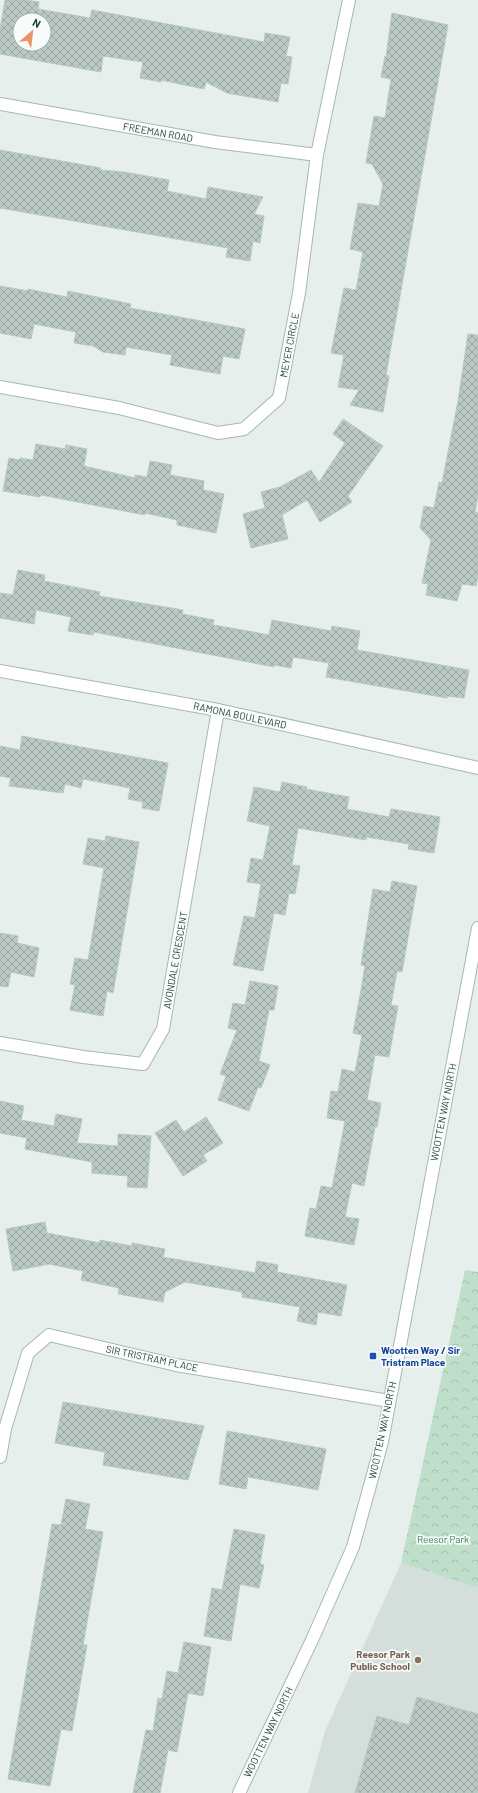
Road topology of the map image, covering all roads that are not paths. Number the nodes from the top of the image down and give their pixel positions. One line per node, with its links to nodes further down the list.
1 (349, 0): 3 (street, MEYER CIRCLE)
2 (0, 104): 3 (street, FREEMAN ROAD)
3 (317, 155): 4 (street, MEYER CIRCLE)
4 (0, 387)
5 (0, 671): 6 (street, RAMONA BOULEVARD)
6 (218, 710): 7 (street, RAMONA BOULEVARD); 9 (street, AVONDALE CRESCENT)
7 (478, 768)
8 (478, 928): 10 (street, WOOTTEN WAY NORTH)
9 (0, 1043)
10 (390, 1401): 11 (street, SIR TRISTRAM PLACE); 12 (street, WOOTTEN WAY NORTH)
11 (0, 1457)
12 (239, 1793)

